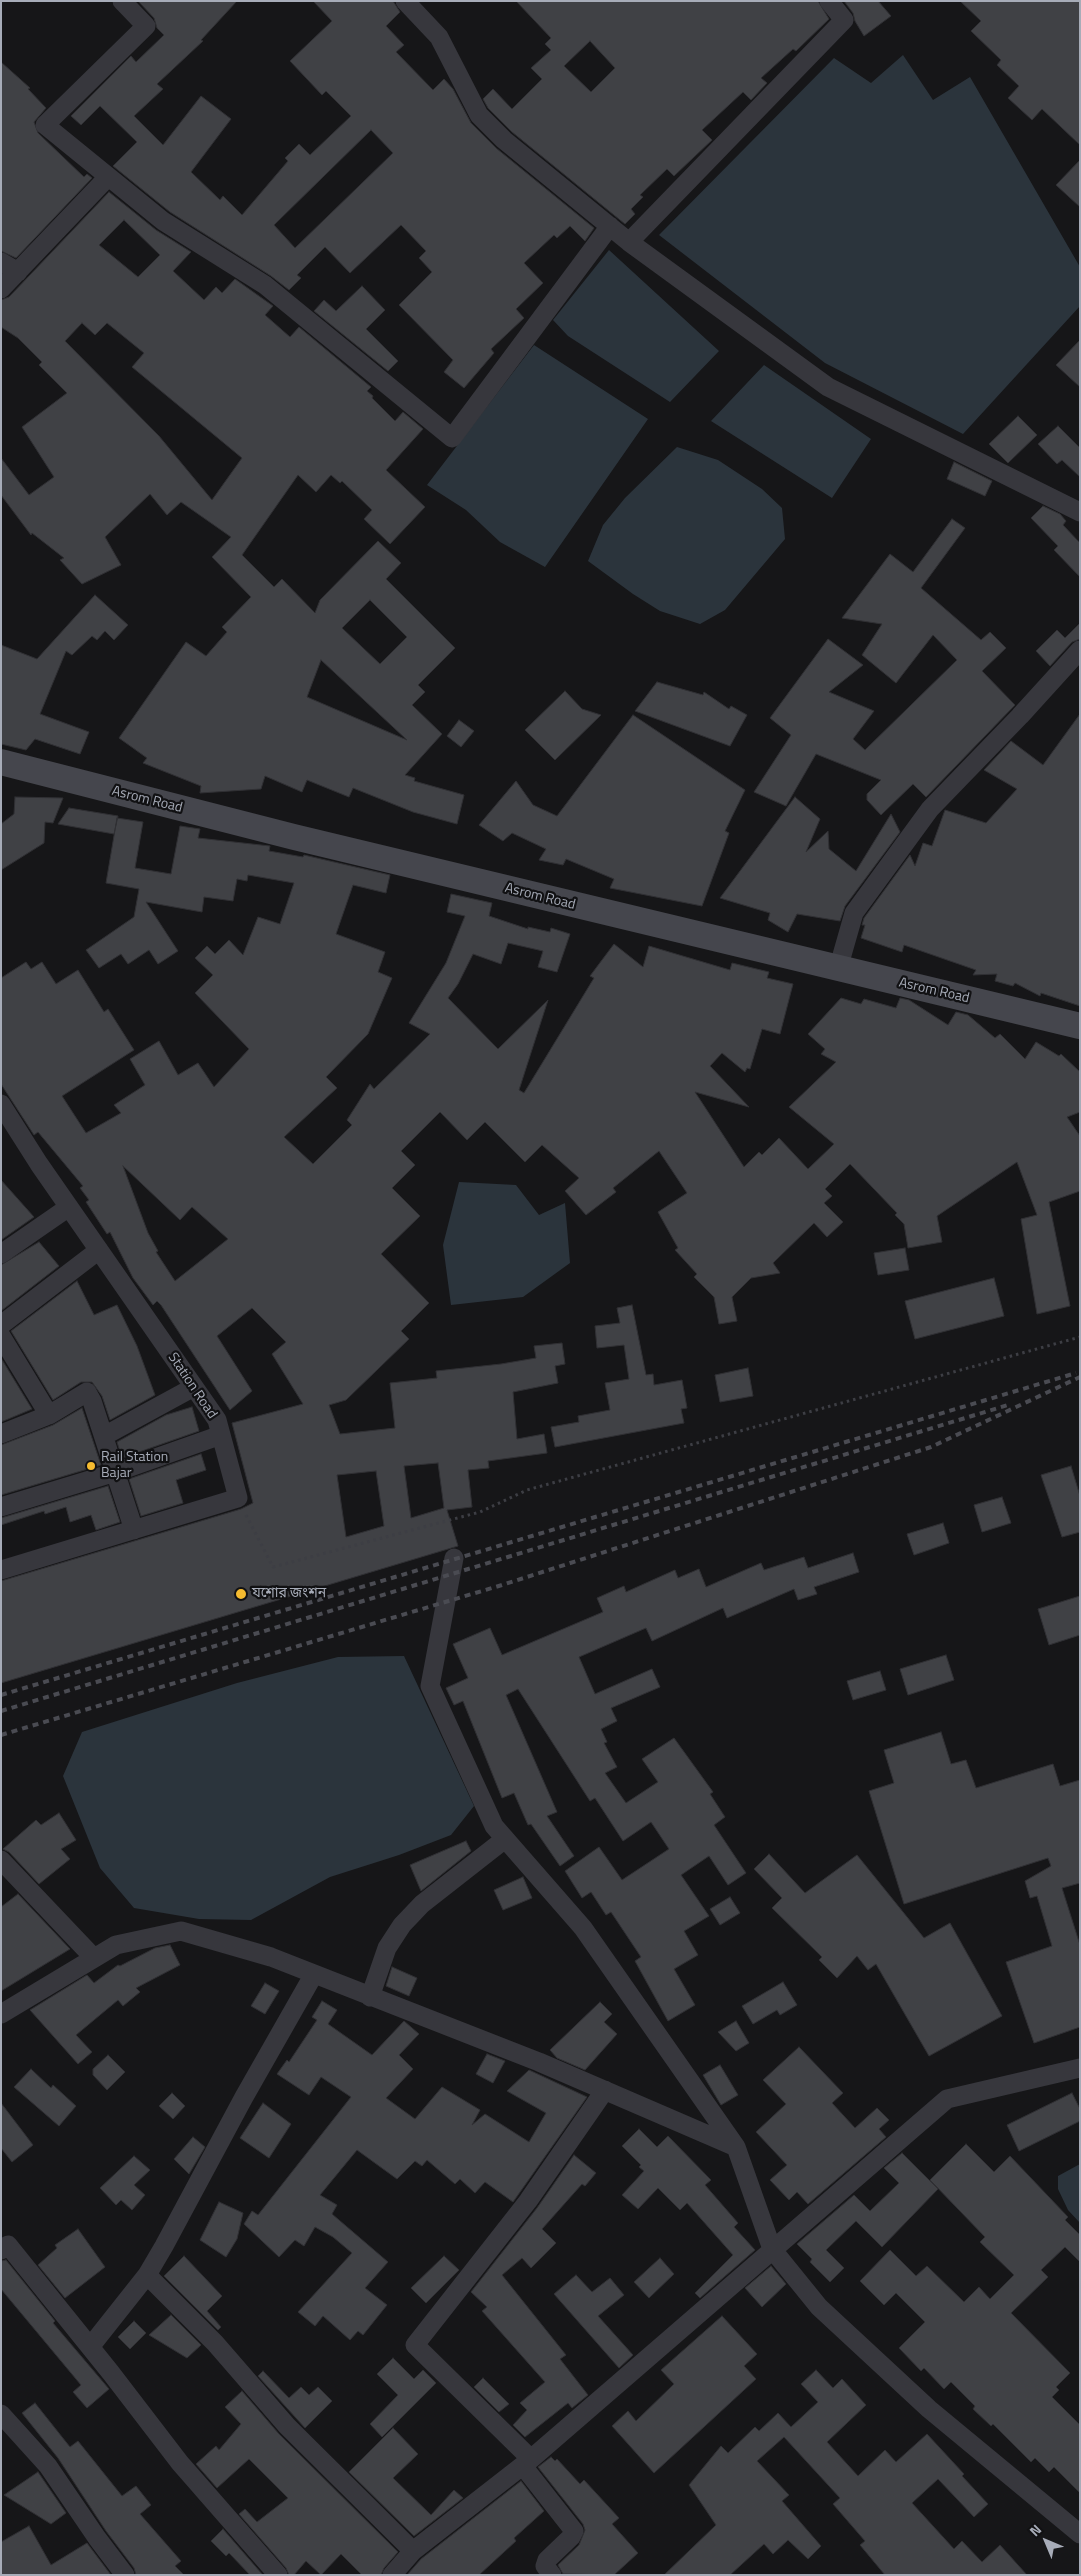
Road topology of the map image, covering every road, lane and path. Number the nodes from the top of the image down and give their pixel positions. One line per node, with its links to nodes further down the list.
1 (122, 1): 4 (street)
2 (406, 1): 5 (street)
3 (829, 1): 6 (street)
4 (107, 178): 5 (street); 8 (street)
5 (610, 226): 6 (street)
6 (629, 242): 10 (street)
7 (1, 262): 8 (street)
8 (18, 272): 9 (street)
9 (1, 289)
10 (1077, 506)
11 (1080, 650): 13 (street)
12 (1, 762): 13 (street, Asrom Road)
13 (838, 969): 14 (street, Asrom Road)
14 (1080, 1026)
15 (1, 1104): 16 (street, Station Road)
16 (69, 1207): 17 (street, Station Road); 18 (street)
17 (99, 1250): 19 (street); 22 (street, Station Road)
18 (1, 1254)
19 (1, 1325)
20 (1, 1336): 23 (street)
21 (1080, 1337): 28 (path)
22 (194, 1387): 25 (street, Station Road); 26 (street)
23 (49, 1415): 24 (street); 26 (street)
24 (1, 1434)
25 (220, 1435): 27 (street); 28 (street, Station Road)
26 (104, 1436): 27 (street)
27 (116, 1472): 29 (street); 30 (street)
28 (238, 1498): 30 (street)
29 (1, 1507)
30 (134, 1530): 32 (street)
31 (454, 1558): 33 (street)
32 (1, 1570)
33 (505, 1839): 37 (street); 41 (street)
34 (1, 1860): 35 (street)
35 (94, 1958): 36 (street); 38 (street)
36 (314, 1974): 37 (street); 44 (street)
37 (370, 1997): 40 (street)
38 (1, 2014)
39 (1080, 2068): 42 (street)
40 (605, 2090): 41 (street); 47 (street)
41 (736, 2147): 42 (street)
42 (772, 2249): 47 (street); 48 (street)
43 (1, 2250): 45 (street)
44 (146, 2275): 45 (street); 49 (street)
45 (90, 2347): 51 (street)
46 (1, 2414): 50 (street)
47 (527, 2462): 49 (street); 53 (street)
48 (1080, 2534)
49 (413, 2551): 52 (street)
50 (125, 2575)
51 (278, 2575)
52 (392, 2575)
53 (552, 2575)

